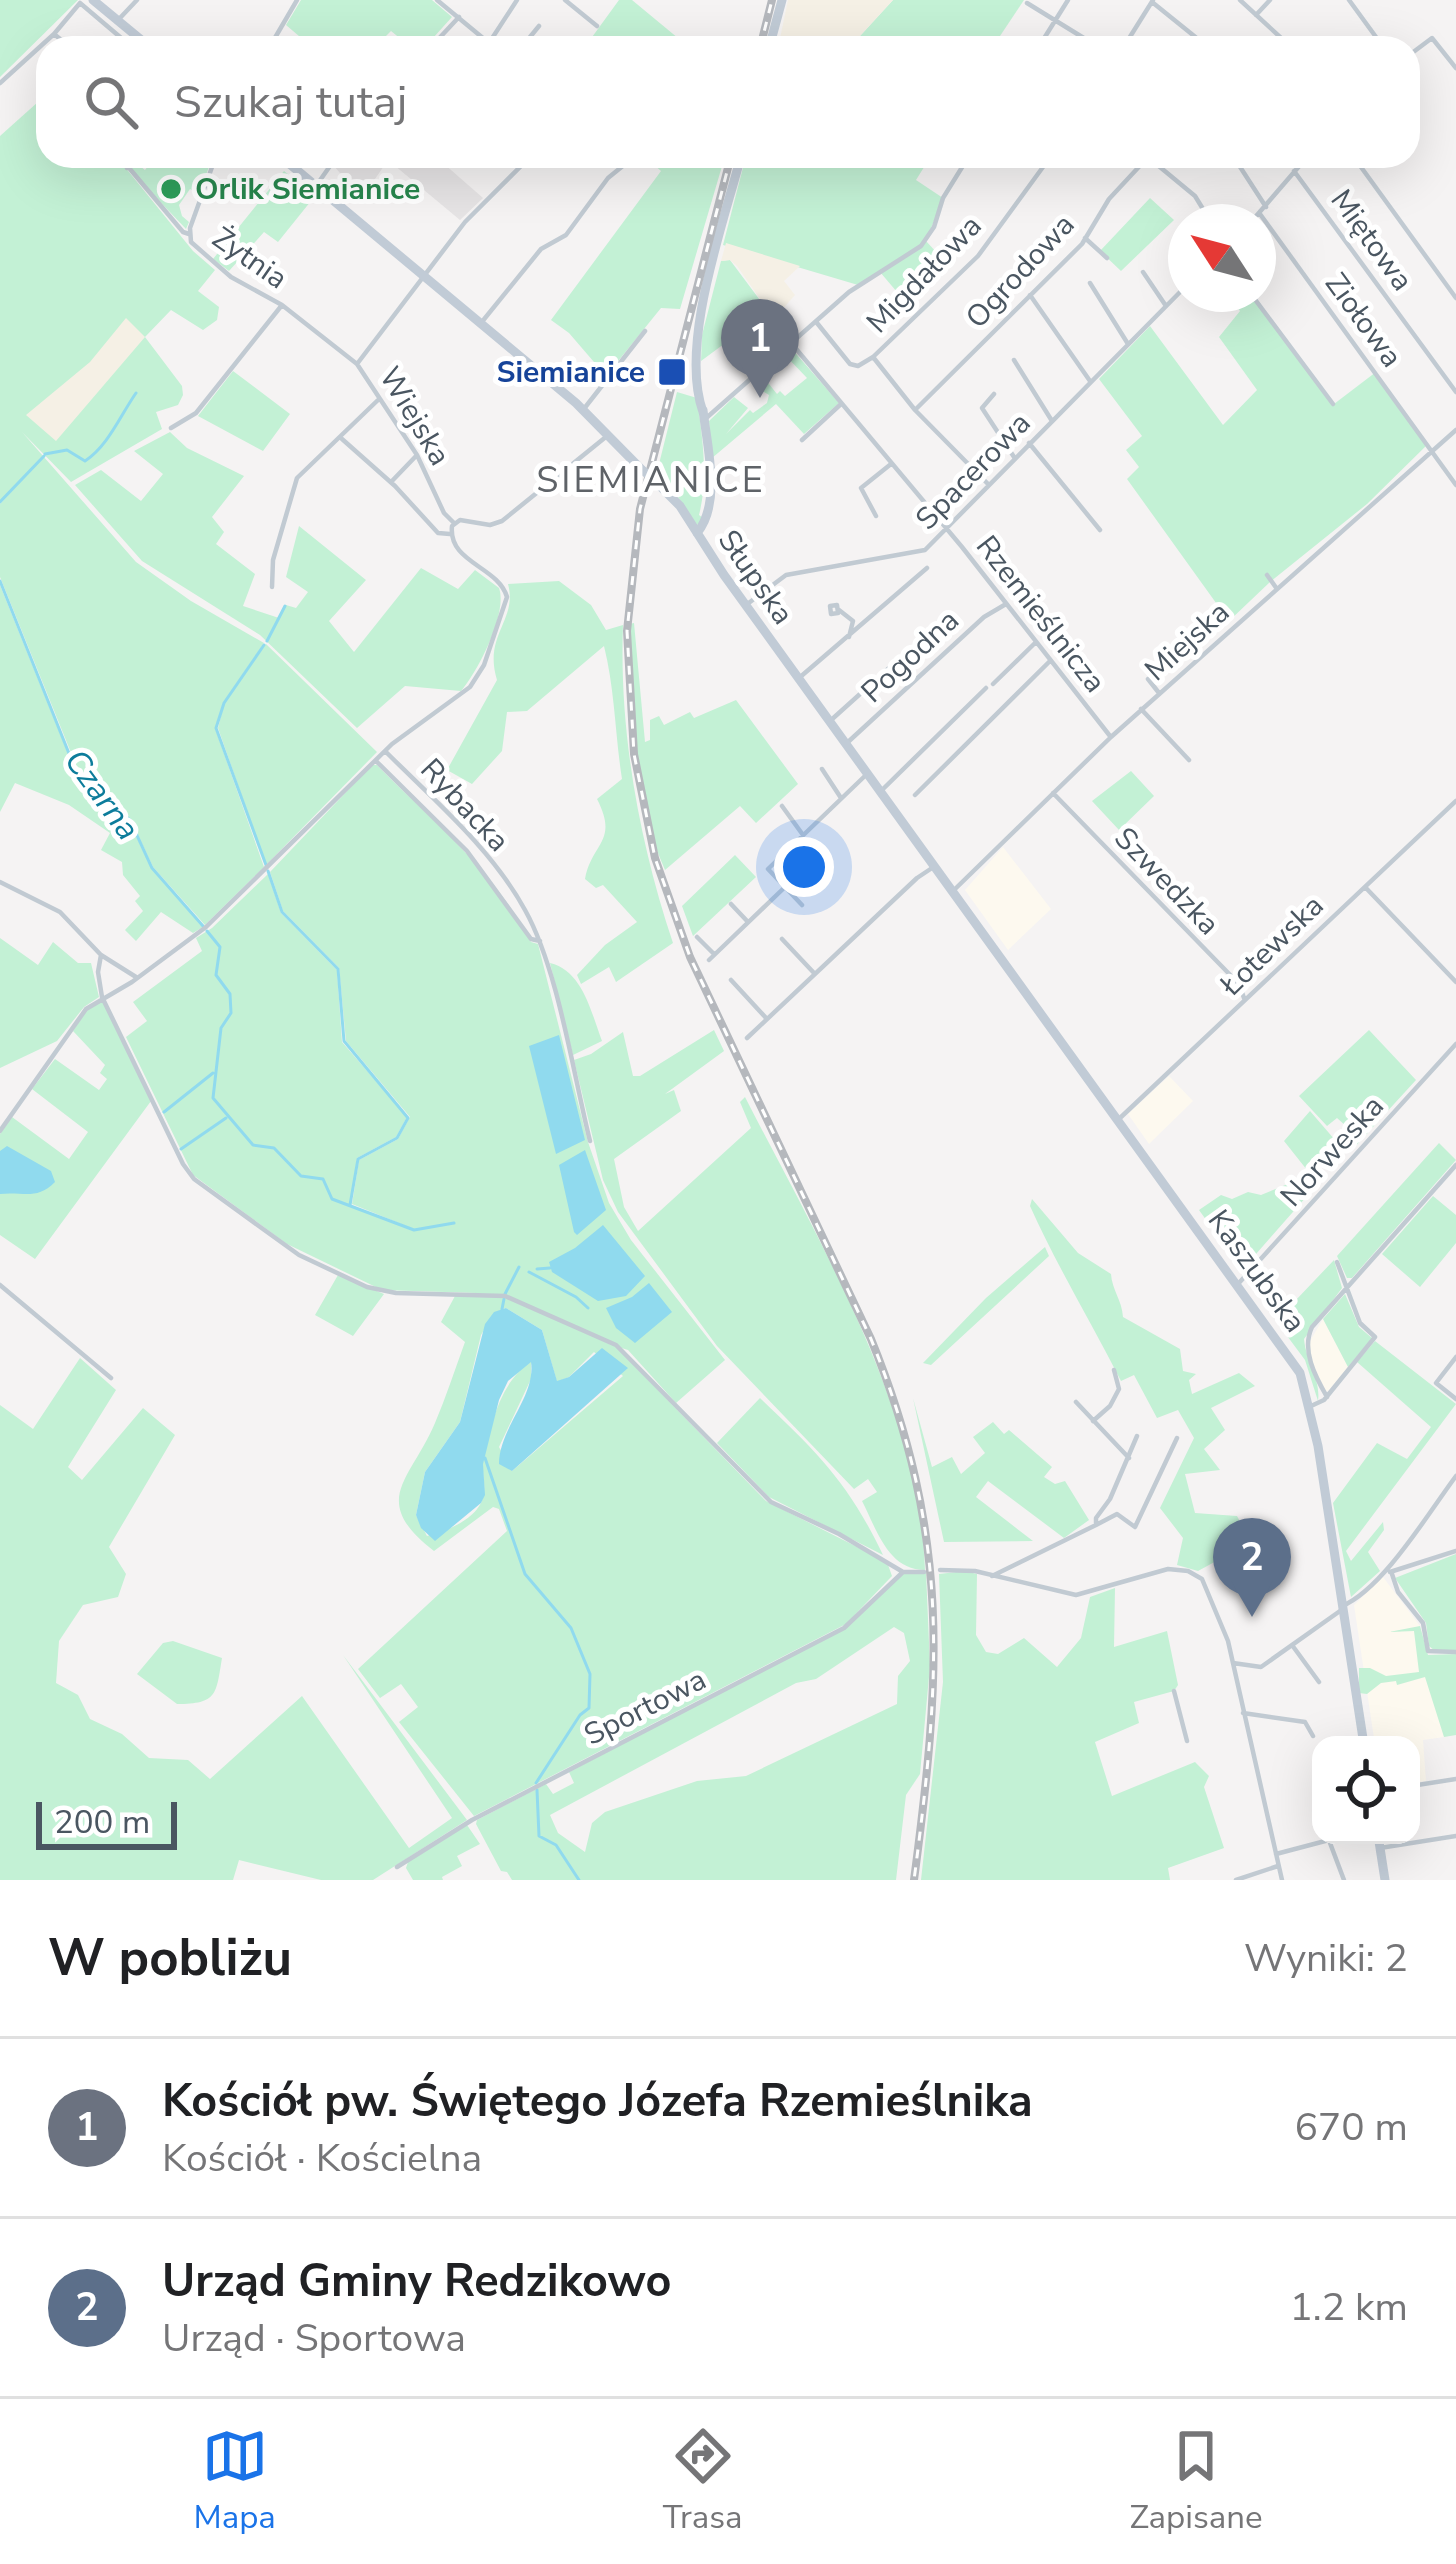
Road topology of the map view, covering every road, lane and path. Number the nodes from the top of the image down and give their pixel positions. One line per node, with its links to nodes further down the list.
1 (93, 0): 18 (main road)
2 (137, 0): 18 (street)
3 (297, 0): 26 (street)
4 (437, 0): 17 (street)
5 (501, 0): 15 (street)
6 (517, 0): 15 (street)
7 (565, 0): 21 (street)
8 (782, 0): 31 (main road)
9 (1068, 0): 19 (street)
10 (1240, 0): 16 (street)
11 (1270, 0): 16 (street)
12 (1349, 0): 37 (street)
13 (1153, 1): 34 (street); 35 (street)
14 (1027, 3): 19 (street)
15 (512, 8): 29 (street)
16 (1256, 15): 36 (street)
17 (459, 17): 27 (street); 28 (street)
18 (118, 21): 25 (main road)
19 (1055, 21): 32 (street); 33 (street)
20 (539, 26): 30 (street)
21 (596, 26)
22 (54, 34): 23 (street); 24 (street)
23 (56, 36)
24 (118, 36)
25 (136, 36)
26 (276, 36)
27 (441, 36)
28 (481, 36)
29 (497, 36)
30 (531, 36)
31 (772, 36)
32 (1046, 36)
33 (1080, 36)
34 (1131, 36)
35 (1195, 36)
36 (1279, 36)
37 (1375, 36)
38 (1420, 47): 40 (street)
39 (36, 54): 41 (street)
40 (1456, 68)
41 (0, 83)
42 (127, 168): 61 (street)
43 (212, 168): 61 (street, Żytnia)
44 (294, 168): 57 (main road, Słupska)
45 (329, 168): 57 (street)
46 (520, 168): 66 (street, Wiejska)
47 (618, 168): 74 (street)
48 (738, 168): 89 (main road)
49 (962, 168): 73 (street)
50 (1042, 168): 78 (street, Migdałowa)
51 (1138, 168): 63 (street, Ogrodowa)
52 (1163, 168): 58 (street)
53 (1241, 168): 59 (street)
54 (1297, 168): 56 (street)
55 (1362, 168): 69 (street)
56 (1294, 171): 60 (street); 82 (street, Miętowa)
57 (316, 186): 66 (main road, Słupska)
58 (1200, 204)
59 (1264, 204)
60 (1268, 204)
61 (189, 234): 70 (street, Żytnia)
62 (1276, 236): 97 (street, Ziołowa)
63 (1085, 238): 64 (street); 68 (street, Ogrodowa)
64 (1107, 258)
65 (1143, 272): 71 (street)
66 (424, 276): 74 (main road, Słupska); 80 (street, Wiejska)
67 (1090, 283): 77 (street)
68 (1030, 295): 81 (street); 88 (street, Ogrodowa)
69 (1456, 298)
70 (282, 305): 80 (street, Żytnia); 91 (street)
71 (1166, 306): 77 (street, Spacerowa)
72 (1264, 312): 86 (street)
73 (816, 322): 76 (street); 78 (street, Migdałowa)
74 (481, 323): 87 (main road, Słupska)
75 (645, 331): 87 (street)
76 (792, 344): 85 (street, Rzemieślnicza); 89 (street)
77 (1128, 344): 81 (street, Spacerowa)
78 (873, 357): 88 (street)
79 (1014, 360): 90 (street)
80 (357, 364): 84 (street, Wiejska)
81 (1090, 381): 90 (street, Spacerowa)
82 (1456, 392)
83 (994, 394): 99 (street)
84 (378, 400): 94 (street); 98 (street, Wiejska)
85 (842, 404): 95 (street); 100 (street, Rzemieślnicza)
86 (1333, 404)
87 (583, 410): 93 (main road, Słupska)
88 (916, 410): 102 (street)
89 (704, 416): 108 (main road)
90 (1052, 421): 96 (street, Spacerowa)
91 (171, 428)
92 (1456, 430): 97 (street, Miejska)
93 (607, 436): 105 (street); 108 (main road, Słupska)
94 (342, 439): 101 (street, Rybacka); 112 (street)
95 (802, 440)
96 (1029, 443): 99 (street, Spacerowa); 106 (street)
97 (1433, 451): 103 (street, Ziołowa); 113 (street, Miejska)
98 (417, 455): 101 (street); 105 (street, Wiejska)
99 (1014, 457): 102 (street, Spacerowa)
100 (891, 464): 104 (street); 107 (street, Rzemieślnicza)
101 (391, 483): 109 (street, Rybacka)
102 (988, 484): 107 (street, Spacerowa)
103 (1456, 485)
104 (876, 516)
105 (454, 523): 109 (street)
106 (1100, 530)
107 (948, 531): 114 (street, Rzemieślnicza); 115 (street, Spacerowa)
108 (697, 533): 115 (main road, Słupska)
109 (450, 534): 130 (street, Rybacka)
110 (927, 568): 117 (street)
111 (1267, 575): 113 (street)
112 (272, 586)
113 (1277, 589): 120 (street, Miejska)
114 (1006, 604): 119 (street, Rzemieślnicza); 129 (street, Pogodna)
115 (746, 605): 123 (main road, Słupska)
116 (839, 610): 117 (street)
117 (849, 637): 123 (street)
118 (1188, 642): 120 (street)
119 (1035, 643): 122 (street, Rzemieślnicza); 135 (street)
120 (1201, 657): 125 (street, Miejska)
121 (899, 659): 127 (street)
122 (1051, 661): 128 (street, Rzemieślnicza); 137 (street)
123 (799, 678): 127 (main road, Słupska)
124 (1148, 679): 125 (street)
125 (1160, 693): 126 (street, Miejska)
126 (1141, 709): 128 (street, Miejska); 132 (street)
127 (830, 722): 129 (main road, Słupska)
128 (1111, 737): 136 (street, Miejska)
129 (846, 743): 134 (main road, Słupska)
130 (385, 751): 131 (street); 152 (street, Rybacka)
131 (375, 760): 152 (street); 155 (street)
132 (1189, 760)
133 (822, 770): 138 (street)
134 (868, 773): 135 (main road, Słupska); 138 (street)
135 (881, 791): 142 (main road, Słupska)
136 (1053, 793): 146 (street, Miejska); 159 (street, Szwedzka)
137 (915, 795)
138 (842, 798): 141 (street)
139 (1456, 801): 144 (street, Łotewska)
140 (782, 806): 141 (street)
141 (803, 835): 145 (street)
142 (935, 866): 146 (main road, Słupska); 154 (street)
143 (0, 882): 153 (street)
144 (1364, 886): 157 (street); 159 (street, Łotewska)
145 (785, 887): 148 (street); 149 (street)
146 (953, 891): 163 (main road, Kaszubska)
147 (730, 904): 149 (street)
148 (802, 904)
149 (748, 922): 150 (street)
150 (697, 937)
151 (782, 939): 154 (street)
152 (540, 941): 165 (street)
153 (101, 955): 155 (street); 158 (street)
154 (814, 974): 160 (street)
155 (138, 978): 158 (street)
156 (731, 980): 160 (street)
157 (1456, 982)
158 (102, 998): 164 (street); 187 (street)
159 (1244, 1000): 163 (street, Łotewska)
160 (767, 1019): 161 (street)
161 (747, 1038)
162 (1456, 1045): 168 (street, Norweska)
163 (1117, 1120): 168 (main road, Kaszubska)
164 (0, 1131)
165 (590, 1141)
166 (1456, 1165): 170 (street)
167 (1337, 1262): 170 (street)
168 (1238, 1284): 177 (main road, Kaszubska)
169 (0, 1285): 173 (street)
170 (1346, 1288): 174 (street); 174 (street)
171 (1456, 1357): 175 (street)
172 (1114, 1370): 178 (street)
173 (112, 1378)
174 (1327, 1396): 177 (street)
175 (1456, 1399)
176 (1076, 1402): 178 (street)
177 (1311, 1406): 190 (main road, Kaszubska)
178 (1094, 1421): 181 (street)
179 (1137, 1436): 181 (street)
180 (1178, 1438): 183 (street)
181 (1129, 1458): 183 (street)
182 (1456, 1476): 186 (street)
183 (1096, 1525): 189 (street)
184 (1456, 1551): 186 (street)
185 (940, 1570): 189 (street)
186 (1389, 1571): 190 (street); 192 (street)
187 (903, 1572): 188 (street); 209 (street, Sportowa)
188 (924, 1572)
189 (992, 1576): 193 (street)
190 (1342, 1608): 191 (street); 198 (main road, Kaszubska)
191 (1292, 1645): 193 (street); 194 (street)
192 (1456, 1652)
193 (1233, 1663): 196 (street)
194 (1319, 1682)
195 (1174, 1691): 199 (street)
196 (1243, 1713): 197 (street); 207 (street)
197 (1313, 1736)
198 (1363, 1736)
199 (1187, 1741)
200 (1456, 1779): 201 (street)
201 (1420, 1785)
202 (1456, 1836): 206 (street)
203 (1312, 1843): 207 (street)
204 (1330, 1844): 212 (street)
205 (1379, 1844): 206 (main road)
206 (1380, 1848): 213 (main road)
207 (1276, 1854): 208 (street)
208 (1278, 1866): 210 (street); 211 (street)
209 (397, 1867)
210 (1236, 1880)
211 (1282, 1880)
212 (1345, 1880)
213 (1385, 1880)

